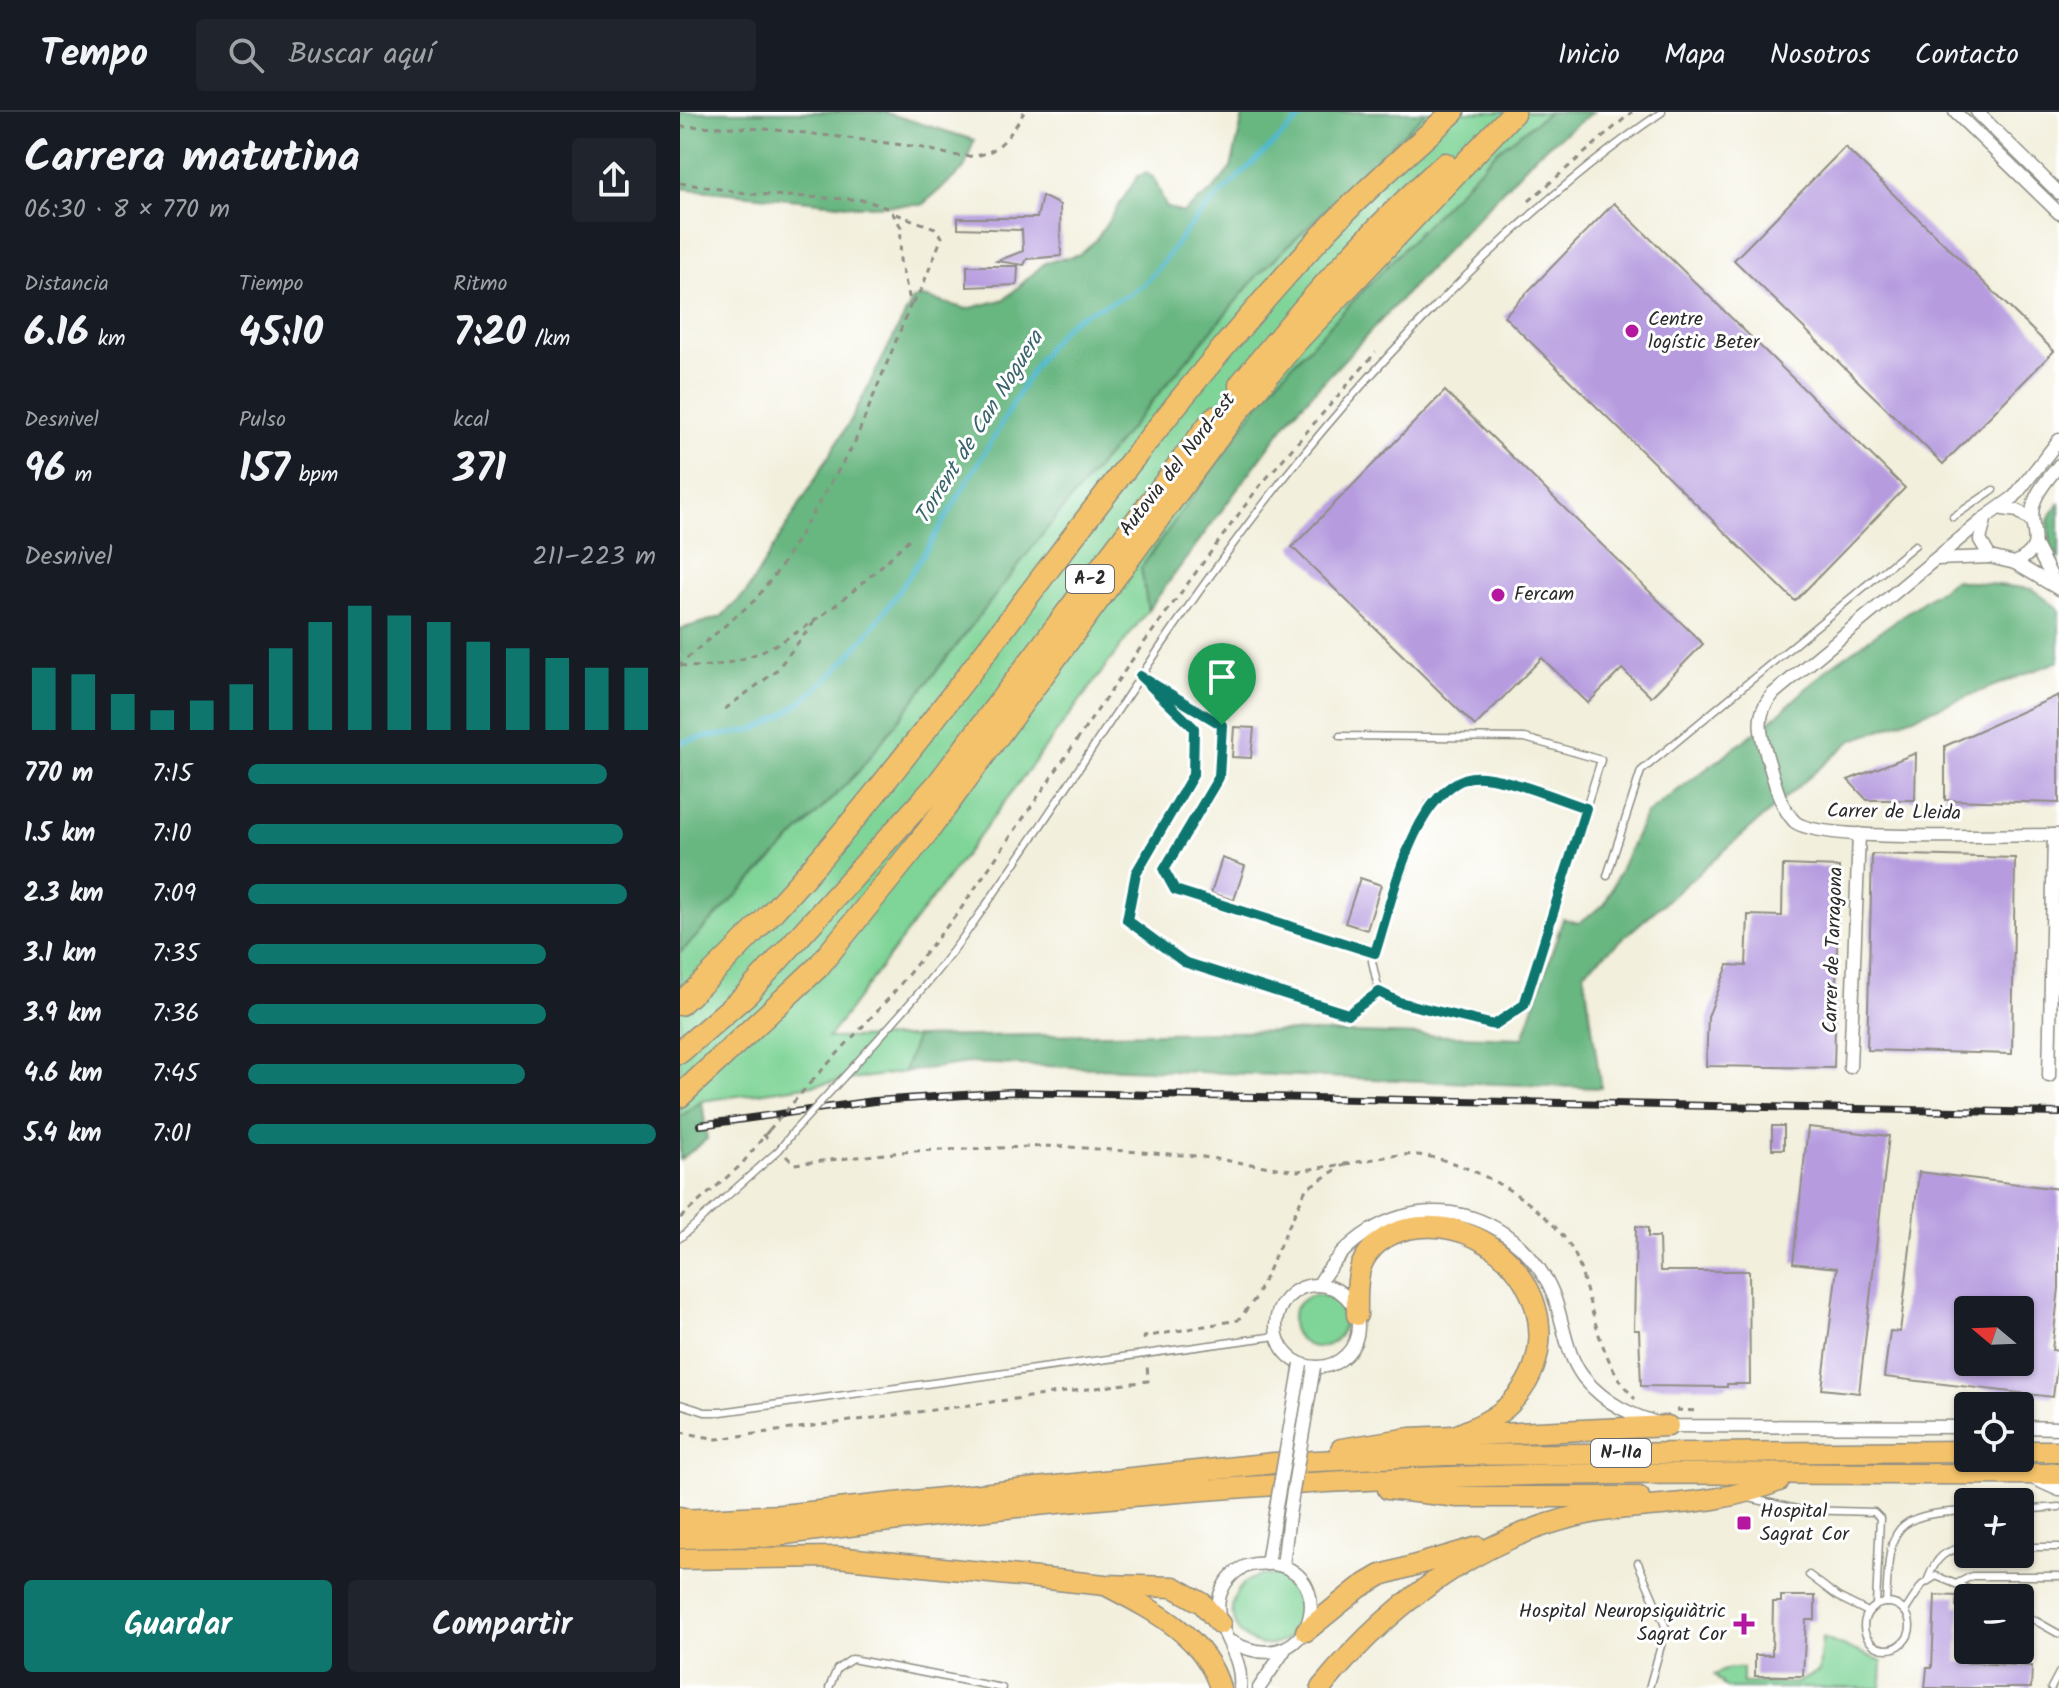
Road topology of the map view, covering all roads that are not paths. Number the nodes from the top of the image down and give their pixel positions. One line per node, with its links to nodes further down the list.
1 (1453, 112): 24 (highway, Autovia del Nord-est / A-2)
2 (1505, 112): 34 (highway, Autovia del Nord-est / A-2)
3 (1514, 112): 26 (highway)
4 (1662, 112): 22 (lane)
5 (1955, 112): 8 (street)
6 (1977, 112): 7 (street)
7 (2059, 193)
8 (2059, 213)
9 (2059, 440): 12 (street)
10 (2059, 465): 15 (street)
11 (1993, 490): 13 (lane)
12 (2003, 509): 14 (street); 15 (street)
13 (1953, 517)
14 (1986, 517): 18 (street); 19 (street, Carrer de Lleida)
15 (2031, 521): 17 (street)
16 (1915, 545): 29 (lane)
17 (2035, 545): 20 (street); 21 (street)
18 (1990, 557): 19 (street); 20 (street)
19 (1936, 559): 27 (street, Carrer de Lleida)
20 (2015, 563): 21 (street)
21 (2058, 588)
22 (1140, 676): 30 (lane); 32 (lane); 39 (lane, bridge)
23 (1340, 736): 25 (lane)
24 (904, 760): 31 (highway); 33 (highway, Autovia del Nord-est / A-2)
25 (1586, 808): 30 (lane); 32 (lane)
26 (928, 831): 37 (highway); 38 (highway)
27 (1859, 834): 28 (street, Carrer de Lleida); 35 (street, Carrer de Tarragona)
28 (2056, 835): 36 (street)
29 (1607, 876)
30 (1375, 953): 32 (lane)
31 (680, 983)
32 (1379, 992)
33 (680, 1004)
34 (680, 1052)
35 (1850, 1067)
36 (2049, 1076)
37 (680, 1083)
38 (680, 1096)
39 (680, 1238)
40 (1319, 1284): 41 (street); 42 (street); 45 (street)
41 (1357, 1315): 43 (street); 49 (highway)
42 (1276, 1336): 43 (street); 44 (lane)
43 (1308, 1366): 64 (street, bridge)
44 (680, 1404)
45 (1668, 1426): 46 (street); 49 (highway)
46 (1954, 1427)
47 (2034, 1427): 48 (street)
48 (2059, 1428)
49 (1457, 1435): 53 (highway)
50 (1954, 1451): 53 (highway, N-IIa)
51 (2034, 1451): 52 (highway)
52 (2059, 1451)
53 (1274, 1463): 65 (highway, N-IIa)
54 (2024, 1474): 55 (highway, N-IIa); 56 (highway, N-IIa); 58 (street)
55 (2059, 1474)
56 (1790, 1476): 57 (highway, N-IIa); 59 (highway)
57 (1340, 1482): 60 (highway); 66 (highway, N-IIa)
58 (2059, 1490)
59 (1742, 1496): 60 (highway); 82 (lane)
60 (1693, 1502): 67 (highway)
61 (2059, 1507): 62 (lane)
62 (2034, 1509)
63 (1954, 1511): 81 (lane)
64 (1282, 1514): 74 (street); 75 (street)
65 (683, 1524): 66 (highway)
66 (779, 1535): 70 (highway)
67 (1516, 1536): 87 (highway); 97 (highway)
68 (2034, 1547): 69 (lane)
69 (2059, 1547)
70 (680, 1548)
71 (1954, 1548): 78 (lane)
72 (680, 1559): 80 (highway)
73 (1638, 1563): 98 (lane)
74 (1267, 1564): 75 (street); 86 (street)
75 (1283, 1566): 87 (street)
76 (1809, 1575): 84 (lane)
77 (2059, 1576): 79 (lane)
78 (1928, 1579): 79 (lane); 83 (lane)
79 (1958, 1583)
80 (1105, 1585): 86 (highway); 94 (highway)
81 (1886, 1603): 82 (lane); 83 (lane)
82 (1876, 1605): 84 (lane)
83 (1905, 1611): 84 (lane)
84 (1868, 1612)
85 (2034, 1620): 88 (lane)
86 (1220, 1624): 89 (street)
87 (1306, 1631): 90 (street)
88 (2059, 1634)
89 (1232, 1642): 90 (street); 95 (street)
90 (1284, 1651): 96 (street)
91 (2059, 1673): 99 (lane)
92 (829, 1688): 93 (lane)
93 (1002, 1688)
94 (1220, 1688)
95 (1240, 1688)
96 (1259, 1688)
97 (1321, 1688)
98 (1649, 1688)
99 (2051, 1688)

